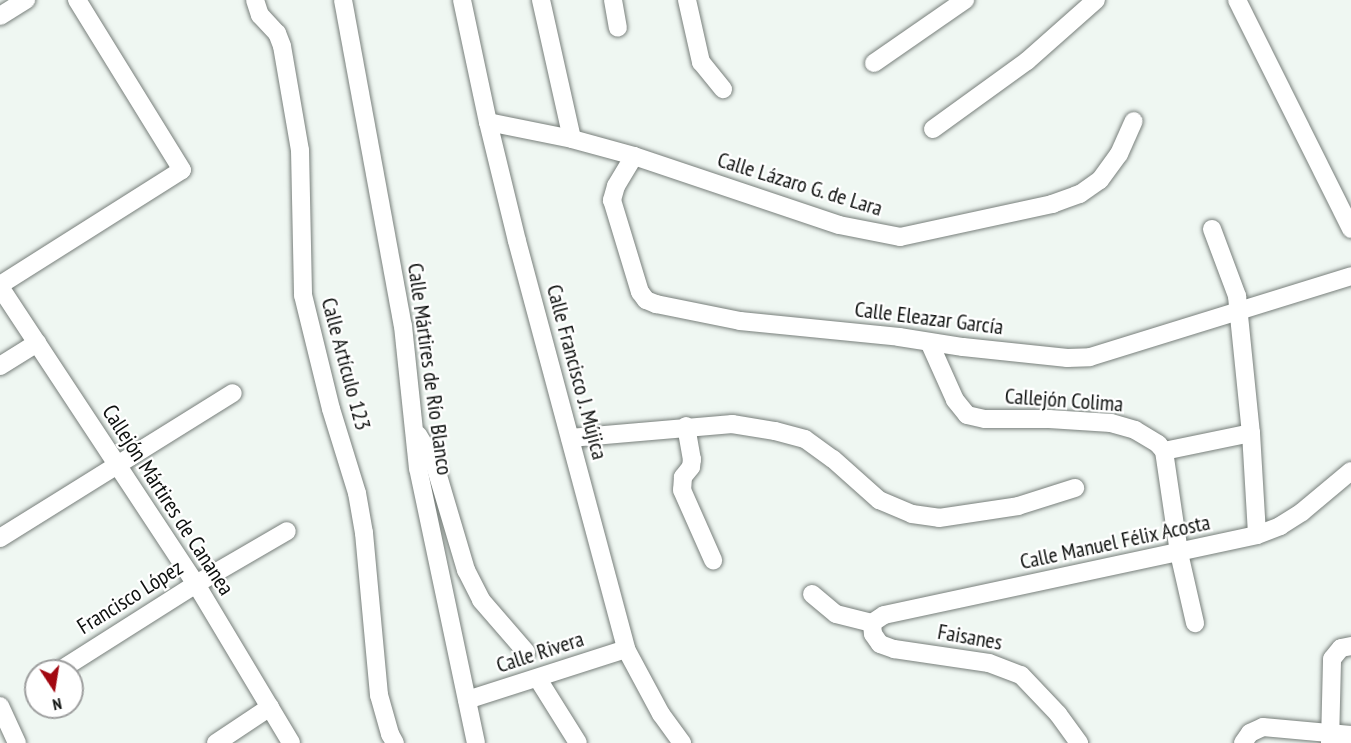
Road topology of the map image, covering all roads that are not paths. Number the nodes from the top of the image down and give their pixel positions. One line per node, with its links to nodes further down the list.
1 (26, 0): 12 (street)
2 (77, 0): 24 (street)
3 (255, 0): 60 (street, Calle Artículo 123)
4 (343, 0): 31 (street, Calle Mártires de Río Blanco)
5 (462, 0): 17 (street, Calle Francisco J. Mújica)
6 (541, 0): 19 (street)
7 (613, 0): 13 (street)
8 (687, 0): 15 (street)
9 (965, 0): 14 (street)
10 (1096, 0): 18 (street)
11 (1237, 0): 22 (street)
12 (0, 16)
13 (618, 28)
14 (874, 63)
15 (723, 89)
16 (1134, 121): 20 (street, Calle Lázaro G. de Lara)
17 (488, 122): 19 (street, Calle Lázaro G. de Lara); 33 (street, Calle Francisco J. Mújica)
18 (933, 129)
19 (572, 139): 20 (street, Calle Lázaro G. de Lara)
20 (634, 156): 27 (street, Calle Eleazar García)
21 (1212, 229): 25 (street)
22 (1351, 229)
23 (1351, 276): 25 (street, Calle Eleazar García)
24 (0, 286): 26 (street, Callejón Mártires de Cananea)
25 (1238, 310): 27 (street, Calle Eleazar García); 32 (street)
26 (37, 343): 28 (street); 35 (street, Callejón Mártires de Cananea)
27 (930, 344): 34 (street, Callejón Colima)
28 (0, 366)
29 (232, 393): 35 (street)
30 (686, 426): 33 (street); 37 (street); 42 (street)
31 (414, 429): 49 (street); 52 (street, Calle Mártires de Río Blanco)
32 (1251, 433): 34 (street); 39 (street)
33 (570, 438): 48 (street, Calle Francisco J. Mújica)
34 (1164, 451): 41 (street)
35 (115, 464): 40 (street); 43 (street, Callejón Mártires de Cananea)
36 (1351, 471): 39 (street, Calle Manuel Félix Acosta)
37 (1075, 488)
38 (287, 531): 43 (street, Francisco López)
39 (1257, 536): 41 (street, Calle Manuel Félix Acosta)
40 (0, 538)
41 (1179, 554): 45 (street, Calle Manuel Félix Acosta); 46 (street)
42 (713, 560)
43 (196, 584): 50 (street, Francisco López); 54 (street, Callejón Mártires de Cananea)
44 (812, 594): 45 (street)
45 (872, 623): 64 (street, Faisanes)
46 (1195, 624)
47 (1351, 646): 56 (street)
48 (626, 649): 51 (street, Calle Rivera); 63 (street, Calle Francisco J. Mújica)
49 (526, 652)
50 (78, 659)
51 (538, 679): 52 (street, Calle Rivera); 62 (street)
52 (467, 700): 61 (street, Calle Mártires de Río Blanco)
53 (0, 706): 57 (street)
54 (270, 707): 58 (street); 59 (street, Callejón Mártires de Cananea)
55 (1351, 735): 56 (street)
56 (1330, 738): 65 (street)
57 (17, 743)
58 (216, 743)
59 (291, 743)
60 (395, 743)
61 (476, 743)
62 (578, 743)
63 (682, 743)
64 (1079, 743)
65 (1243, 743)

